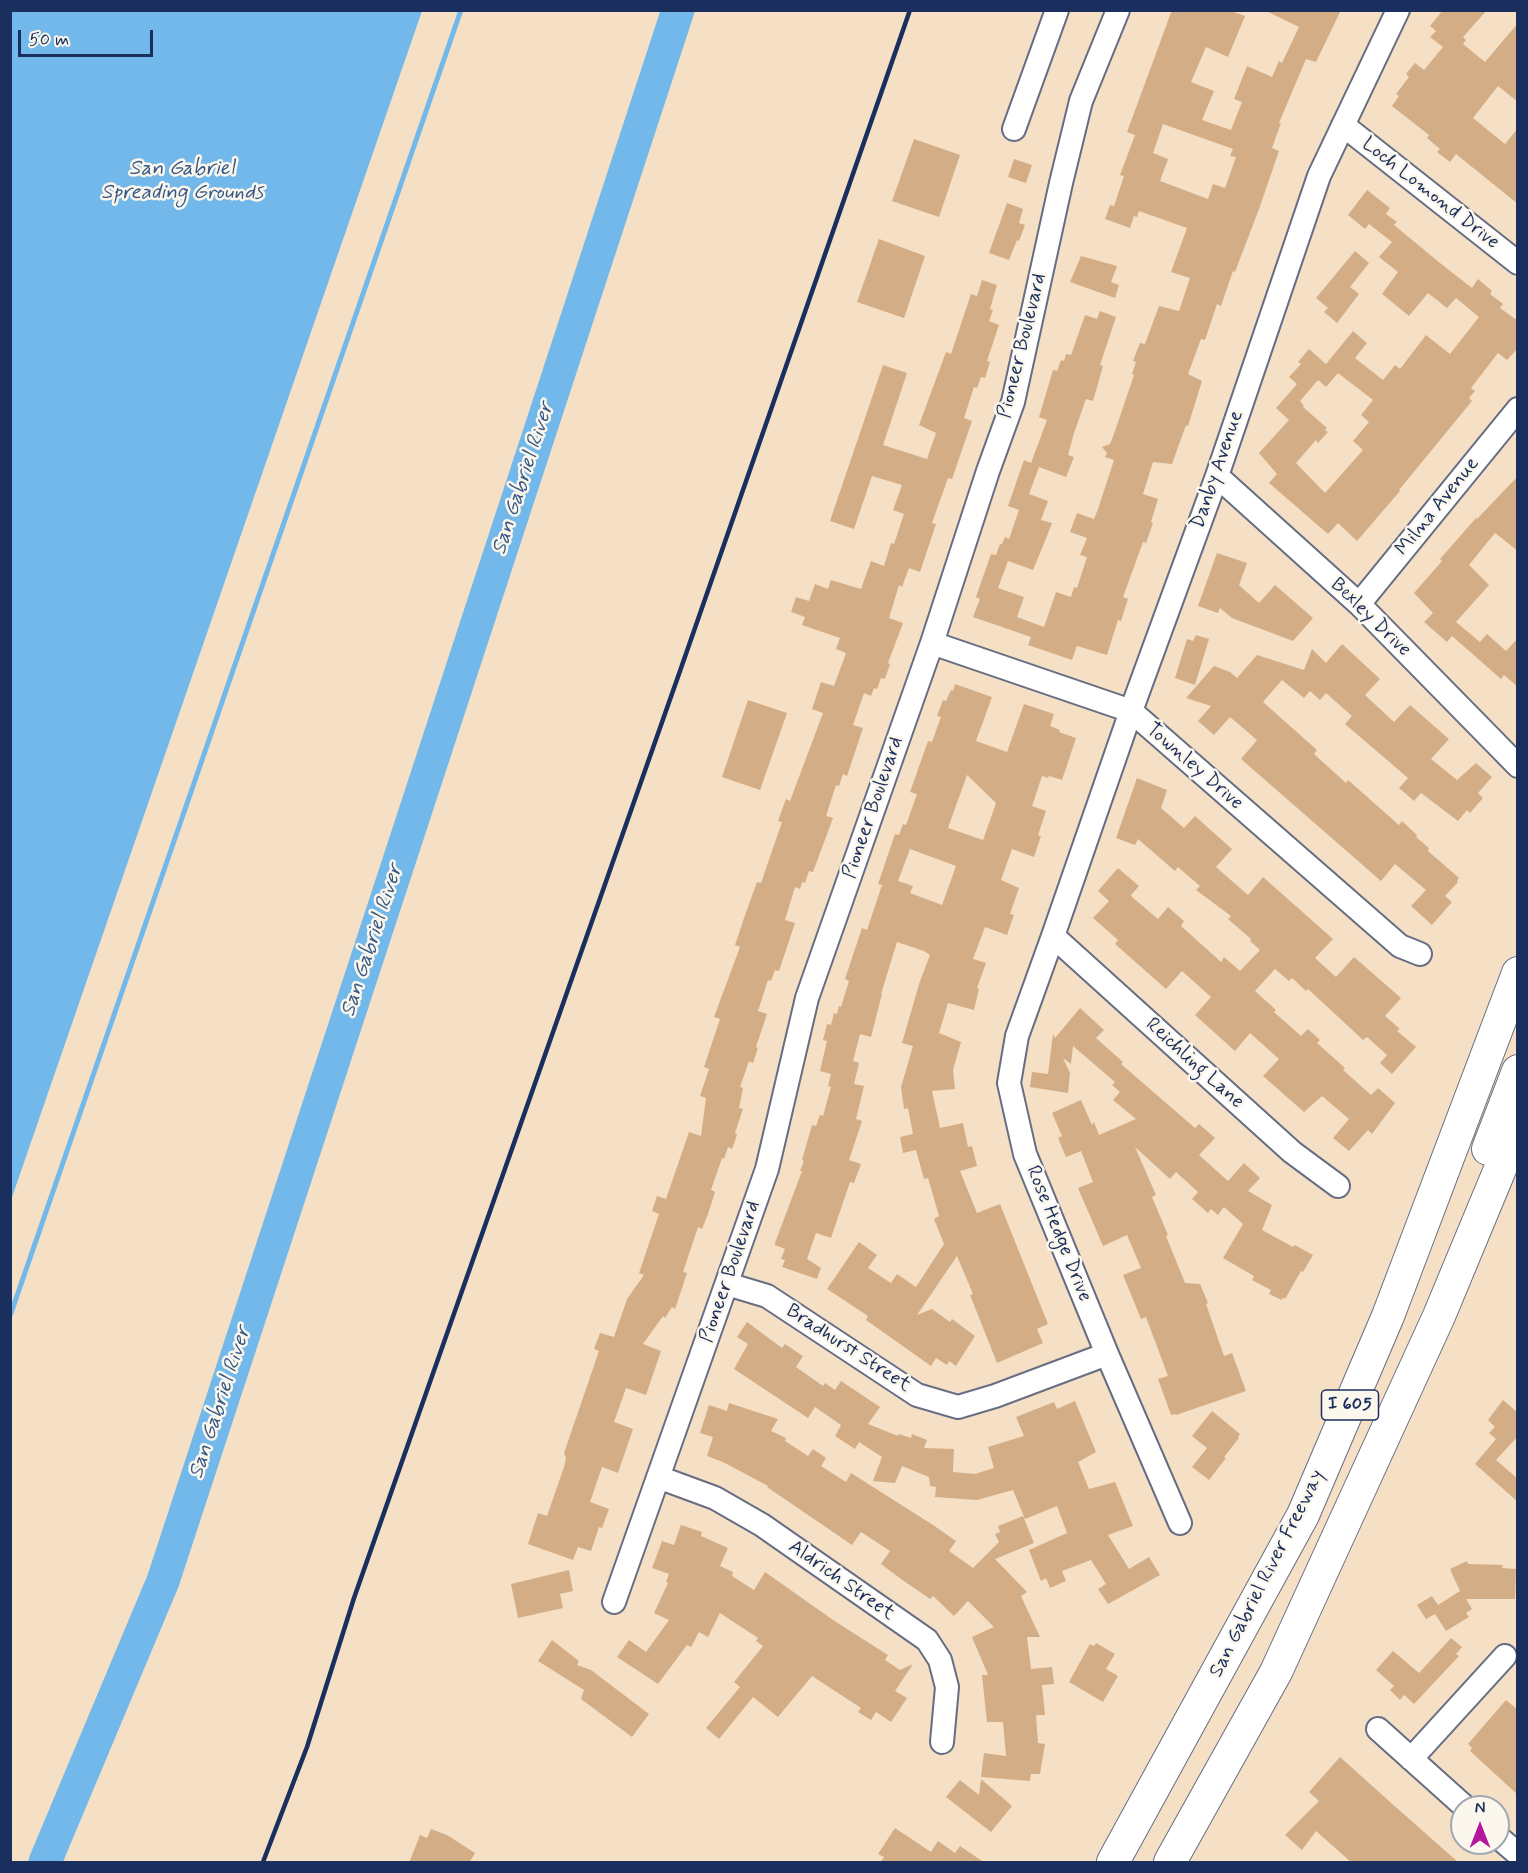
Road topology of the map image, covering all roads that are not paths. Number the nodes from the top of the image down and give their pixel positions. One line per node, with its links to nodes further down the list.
1 (1056, 10): 5 (street)
2 (1118, 10): 10 (street, Pioneer Boulevard)
3 (1398, 10): 4 (street, Danby Avenue)
4 (1343, 125): 6 (street, Loch Lomond Drive); 8 (street, Danby Avenue)
5 (1014, 129)
6 (1518, 263)
7 (1518, 410): 9 (street, Milna Avenue)
8 (1217, 476): 9 (street, Bexley Drive); 11 (street, Danby Avenue)
9 (1359, 604): 12 (street, Bexley Drive)
10 (932, 643): 11 (street, Townley Drive); 19 (street, Pioneer Boulevard)
11 (1131, 711): 13 (street, Danby Avenue); 14 (street, Townley Drive)
12 (1518, 766)
13 (1053, 936): 18 (street, Reichling Lane); 21 (street, Rose Hedge Drive)
14 (1420, 954)
15 (1518, 973): 30 (highway, San Gabriel River Freeway / I 605)
16 (1518, 1071): 20 (highway)
17 (1518, 1126): 20 (highway, I 605)
18 (1338, 1186)
19 (727, 1284): 21 (street, Bradhurst Street); 22 (street, Pioneer Boulevard)
20 (1439, 1316): 33 (highway, I 605)
21 (1107, 1354): 23 (street, Rose Hedge Drive)
22 (658, 1477): 24 (street, Pioneer Boulevard); 27 (street, Aldrich Street)
23 (1180, 1523)
24 (614, 1602)
25 (1505, 1656): 28 (street)
26 (1378, 1729): 28 (street)
27 (942, 1742)
28 (1412, 1759): 29 (street)
29 (1452, 1795)
30 (1138, 1818): 31 (highway, San Gabriel River Freeway / I 605); 32 (highway)
31 (1113, 1863)
32 (1137, 1863)
33 (1170, 1863)

